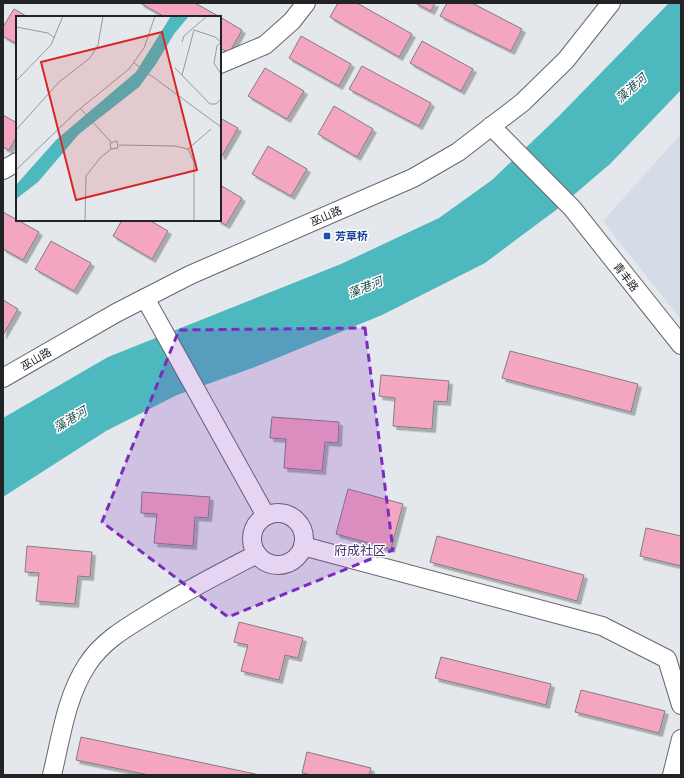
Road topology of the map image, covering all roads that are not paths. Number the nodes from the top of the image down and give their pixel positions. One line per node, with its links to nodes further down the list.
1 (306, 3): 3 (street)
2 (611, 3): 4 (street, 巫山路)
3 (221, 64)
4 (491, 126): 7 (street, 巫山路); 8 (street, 青丰路)
5 (16, 163): 6 (street)
6 (3, 170)
7 (145, 298): 9 (street, 巫山路); 10 (street)
8 (681, 345)
9 (3, 378)
10 (266, 516): 11 (street); 12 (street)
11 (303, 546): 12 (street); 13 (street)
12 (257, 554): 16 (street)
13 (674, 656): 14 (street)
14 (681, 705)
15 (681, 739): 17 (street)
16 (52, 775)
17 (672, 775)

